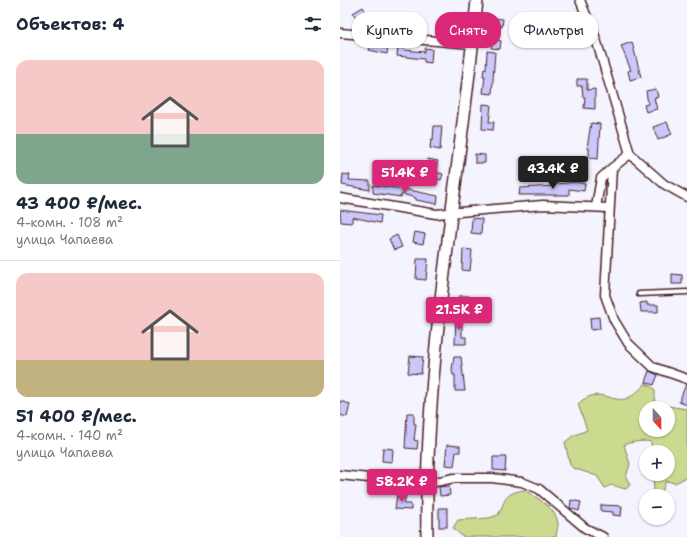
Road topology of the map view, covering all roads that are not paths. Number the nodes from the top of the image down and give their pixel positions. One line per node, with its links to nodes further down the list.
1 (477, 0): 3 (street)
2 (580, 0): 7 (street)
3 (476, 12)
4 (340, 32): 5 (street)
5 (435, 41)
6 (472, 48): 13 (street)
7 (630, 154): 8 (street); 9 (street)
8 (612, 168): 11 (street); 12 (street)
9 (687, 197)
10 (340, 198): 13 (street)
11 (596, 207): 12 (street); 13 (street)
12 (610, 208): 16 (street)
13 (452, 212): 18 (street)
14 (687, 292): 15 (lane)
15 (639, 294)
16 (687, 380)
17 (340, 475): 18 (street)
18 (426, 484): 19 (street); 20 (street)
19 (427, 537)
20 (603, 537)

